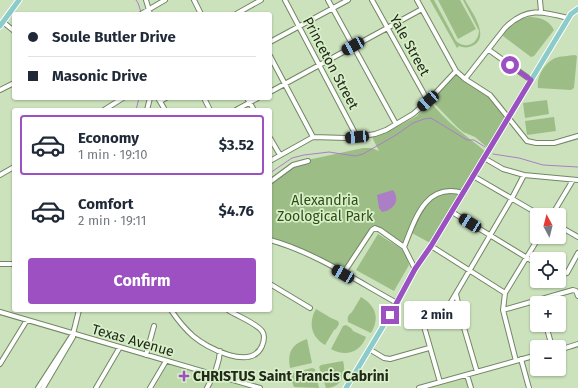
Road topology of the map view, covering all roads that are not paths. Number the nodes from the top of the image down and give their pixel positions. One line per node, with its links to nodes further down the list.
1 (19, 0): 22 (main road)
2 (146, 0): 17 (street)
3 (165, 0): 17 (street)
4 (194, 0): 18 (street)
5 (261, 0): 13 (street)
6 (285, 0): 23 (street, Princeton Street)
7 (328, 0): 12 (street)
8 (348, 0): 12 (street)
9 (372, 0): 24 (street, Yale Street)
10 (417, 0): 14 (street)
11 (540, 0): 16 (street)
12 (332, 8): 23 (street); 27 (street)
13 (245, 9): 19 (street); 20 (street)
14 (422, 9): 24 (street); 31 (street)
15 (578, 9): 21 (main road)
16 (542, 11): 21 (street); 28 (street)
17 (150, 12)
18 (200, 12)
19 (240, 12)
20 (246, 12)
21 (568, 18): 33 (main road)
22 (2, 24): 25 (street)
23 (298, 27): 26 (street); 30 (street, Princeton Street)
24 (387, 28): 27 (street); 40 (street, Yale Street)
25 (12, 30)
26 (272, 41)
27 (353, 46): 30 (street); 46 (street)
28 (489, 50): 32 (street); 33 (street)
29 (272, 60): 35 (street)
30 (320, 64): 35 (street); 49 (street, Princeton Street)
31 (456, 71): 32 (street); 40 (street)
32 (465, 79): 45 (street)
33 (531, 80): 45 (main road)
34 (12, 84): 36 (street)
35 (285, 84): 37 (street); 48 (street)
36 (0, 90)
37 (272, 91)
38 (120, 100): 42 (street)
39 (254, 100): 41 (street)
40 (428, 101): 46 (street)
41 (250, 102): 43 (street); 44 (street)
42 (107, 108)
43 (240, 108)
44 (253, 108)
45 (508, 118): 47 (street); 52 (main road)
46 (396, 124): 49 (street)
47 (578, 136)
48 (313, 137): 49 (street); 51 (street)
49 (357, 137)
50 (272, 141): 51 (street)
51 (280, 155): 53 (street)
52 (484, 158): 56 (street); 58 (main road)
53 (272, 160)
54 (308, 161): 61 (street)
55 (12, 168): 57 (street)
56 (524, 175): 59 (street); 63 (street)
57 (0, 176)
58 (473, 176): 62 (main road); 63 (street)
59 (573, 180): 60 (street); 64 (street)
60 (578, 180)
61 (272, 181)
62 (463, 193): 66 (main road); 73 (street)
63 (512, 198): 65 (street); 68 (street)
64 (556, 208)
65 (530, 209)
66 (452, 212): 68 (street); 72 (main road)
67 (566, 230): 69 (street)
68 (490, 236): 75 (street); 80 (street)
69 (578, 237)
70 (272, 241): 82 (street)
71 (535, 244): 75 (street)
72 (431, 246): 79 (main road); 80 (street)
73 (404, 247): 79 (street); 82 (street)
74 (578, 254): 81 (street)
75 (526, 258): 76 (street); 85 (street)
76 (530, 260)
77 (0, 264): 78 (street)
78 (12, 264)
79 (415, 269): 89 (main road)
80 (469, 271): 84 (street); 85 (street)
81 (566, 273)
82 (343, 274): 89 (street)
83 (272, 285): 90 (street)
84 (456, 293): 102 (street); 112 (street)
85 (505, 293): 91 (street)
86 (554, 296): 87 (street)
87 (578, 296)
88 (530, 303): 91 (street)
89 (396, 304): 101 (main road)
90 (310, 308)
91 (502, 310): 108 (street)
92 (0, 312): 96 (street, Texas Avenue)
93 (78, 312): 98 (street)
94 (172, 312): 104 (street)
95 (231, 312): 105 (street)
96 (27, 320): 98 (street, Texas Avenue); 111 (street)
97 (154, 326): 106 (street)
98 (72, 334): 100 (street, Texas Avenue); 117 (street); 118 (street)
99 (578, 344): 103 (street)
100 (120, 347): 106 (street, Texas Avenue); 119 (street)
101 (369, 348): 102 (street); 123 (main road)
102 (429, 348): 115 (street)
103 (566, 348)
104 (220, 352): 105 (street); 110 (street)
105 (228, 354): 110 (street)
106 (146, 355): 109 (street, Texas Avenue)
107 (530, 357): 108 (street)
108 (519, 360): 112 (street); 126 (street)
109 (166, 361): 113 (street, Texas Avenue); 120 (street)
110 (219, 362): 113 (street)
111 (0, 364)
112 (477, 372): 114 (street)
113 (214, 375): 121 (street); 122 (street, Texas Avenue)
114 (467, 375): 115 (street); 125 (street)
115 (440, 382): 116 (street)
116 (430, 387): 124 (street)
117 (38, 388)
118 (43, 388)
119 (96, 388)
120 (150, 388)
121 (207, 388)
122 (260, 388)
123 (346, 388)
124 (420, 388)
125 (471, 388)
126 (529, 388)

